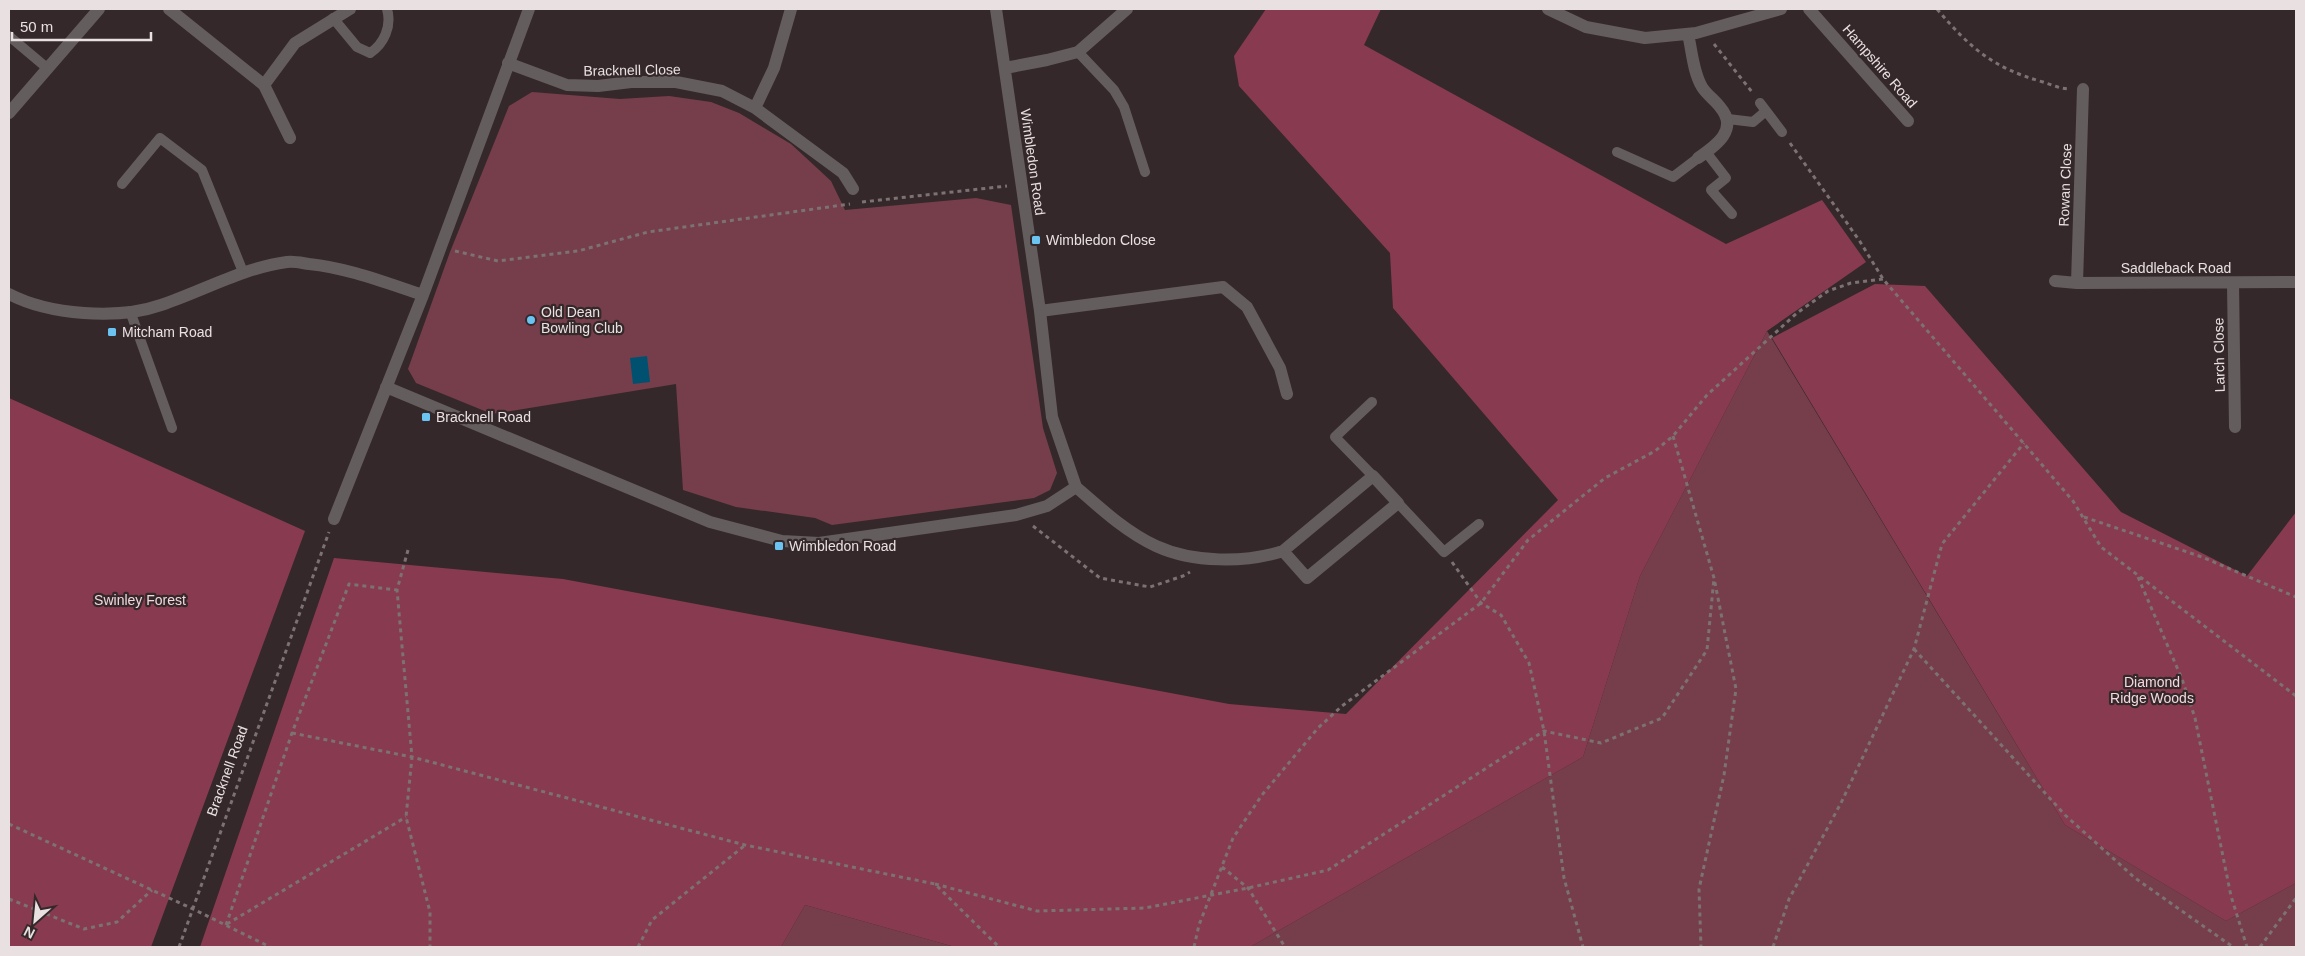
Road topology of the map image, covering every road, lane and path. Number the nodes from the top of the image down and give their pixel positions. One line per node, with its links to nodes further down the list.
1 (99, 9): 19 (street)
2 (169, 9): 21 (street)
3 (350, 9): 13 (street)
4 (387, 9): 13 (lane)
5 (530, 9): 18 (street)
6 (791, 9): 24 (street)
7 (996, 9): 20 (street, Wimbledon Road)
8 (1127, 9): 17 (street)
9 (1548, 9): 15 (street)
10 (1781, 9): 14 (street)
11 (1809, 9): 27 (street, Hampshire Road)
12 (1937, 9): 22 (path)
13 (333, 18): 21 (street)
14 (1711, 30): 15 (street); 23 (path)
15 (1688, 34): 26 (street)
16 (9, 36): 19 (lane)
17 (1078, 52): 20 (street); 32 (lane)
18 (508, 63): 24 (street, Bracknell Close); 38 (street)
19 (47, 68): 25 (street)
20 (1005, 68): 34 (street, Wimbledon Road)
21 (264, 85): 29 (street)
22 (2083, 88): 43 (street, Rowan Close)
23 (1763, 107): 26 (lane); 28 (lane)
24 (755, 108): 35 (street, Bracknell Close)
25 (9, 113)
26 (1728, 119): 31 (street)
27 (1908, 121)
28 (1782, 132): 40 (path)
29 (290, 138)
30 (1617, 152): 31 (lane)
31 (1702, 155): 37 (lane)
32 (1145, 172)
33 (122, 184): 39 (lane)
34 (1020, 184): 36 (path); 48 (street, Wimbledon Road)
35 (853, 189): 36 (path)
36 (863, 202): 38 (path)
37 (1732, 214)
38 (441, 245): 46 (street)
39 (243, 272): 46 (street); 47 (street)
40 (1883, 279): 54 (path); 55 (path)
41 (2055, 281): 43 (street, Saddleback Road)
42 (2296, 282): 44 (street, Saddleback Road)
43 (2077, 283): 44 (street, Saddleback Road)
44 (2233, 283): 52 (street, Larch Close)
45 (9, 294): 47 (street)
46 (423, 295): 49 (street)
47 (130, 311): 53 (lane)
48 (1040, 311): 50 (street); 57 (street, Wimbledon Road)
49 (386, 387): 59 (street); 61 (street)
50 (1287, 394)
51 (1372, 402): 56 (lane)
52 (2235, 427)
53 (172, 428)
54 (1673, 436): 69 (path); 72 (path)
55 (2024, 443): 60 (path); 73 (path)
56 (1372, 476): 58 (street); 65 (street)
57 (1076, 487): 59 (street); 67 (street)
58 (1398, 503): 65 (street); 66 (lane)
59 (1016, 515): 67 (path)
60 (2083, 517): 68 (path); 71 (path)
61 (334, 520)
62 (1479, 524): 66 (lane)
63 (323, 549): 88 (path, Bracknell Road)
64 (408, 550): 70 (path)
65 (1283, 551): 67 (street)
66 (1444, 552): 72 (path)
67 (1208, 560)
68 (2138, 576): 74 (path); 101 (path)
69 (1714, 578): 75 (path); 98 (path)
70 (398, 590): 76 (path); 77 (path)
71 (2296, 597)
72 (1481, 603): 75 (path); 81 (path)
73 (1914, 649): 99 (path); 100 (path)
74 (2296, 696)
75 (1544, 731): 83 (path); 97 (path)
76 (292, 733): 77 (path); 89 (path)
77 (412, 757): 78 (path); 80 (path)
78 (406, 817): 89 (path); 92 (path)
79 (9, 824): 84 (path)
80 (745, 845): 82 (path); 93 (path)
81 (1222, 867): 83 (path); 85 (path)
82 (935, 884): 85 (path); 94 (path)
83 (1248, 888): 85 (path); 96 (path)
84 (152, 890): 86 (path); 88 (path)
85 (1211, 895): 95 (path)
86 (9, 898)
87 (2296, 898): 102 (path)
88 (193, 908): 89 (path); 90 (path, Bracknell Road)
89 (226, 925): 91 (path)
90 (179, 947)
91 (270, 947)
92 (430, 947)
93 (638, 947)
94 (999, 947)
95 (1194, 947)
96 (1285, 947)
97 (1583, 947)
98 (1701, 947)
99 (1773, 947)
100 (2233, 947)
101 (2247, 947)
102 (2260, 947)

